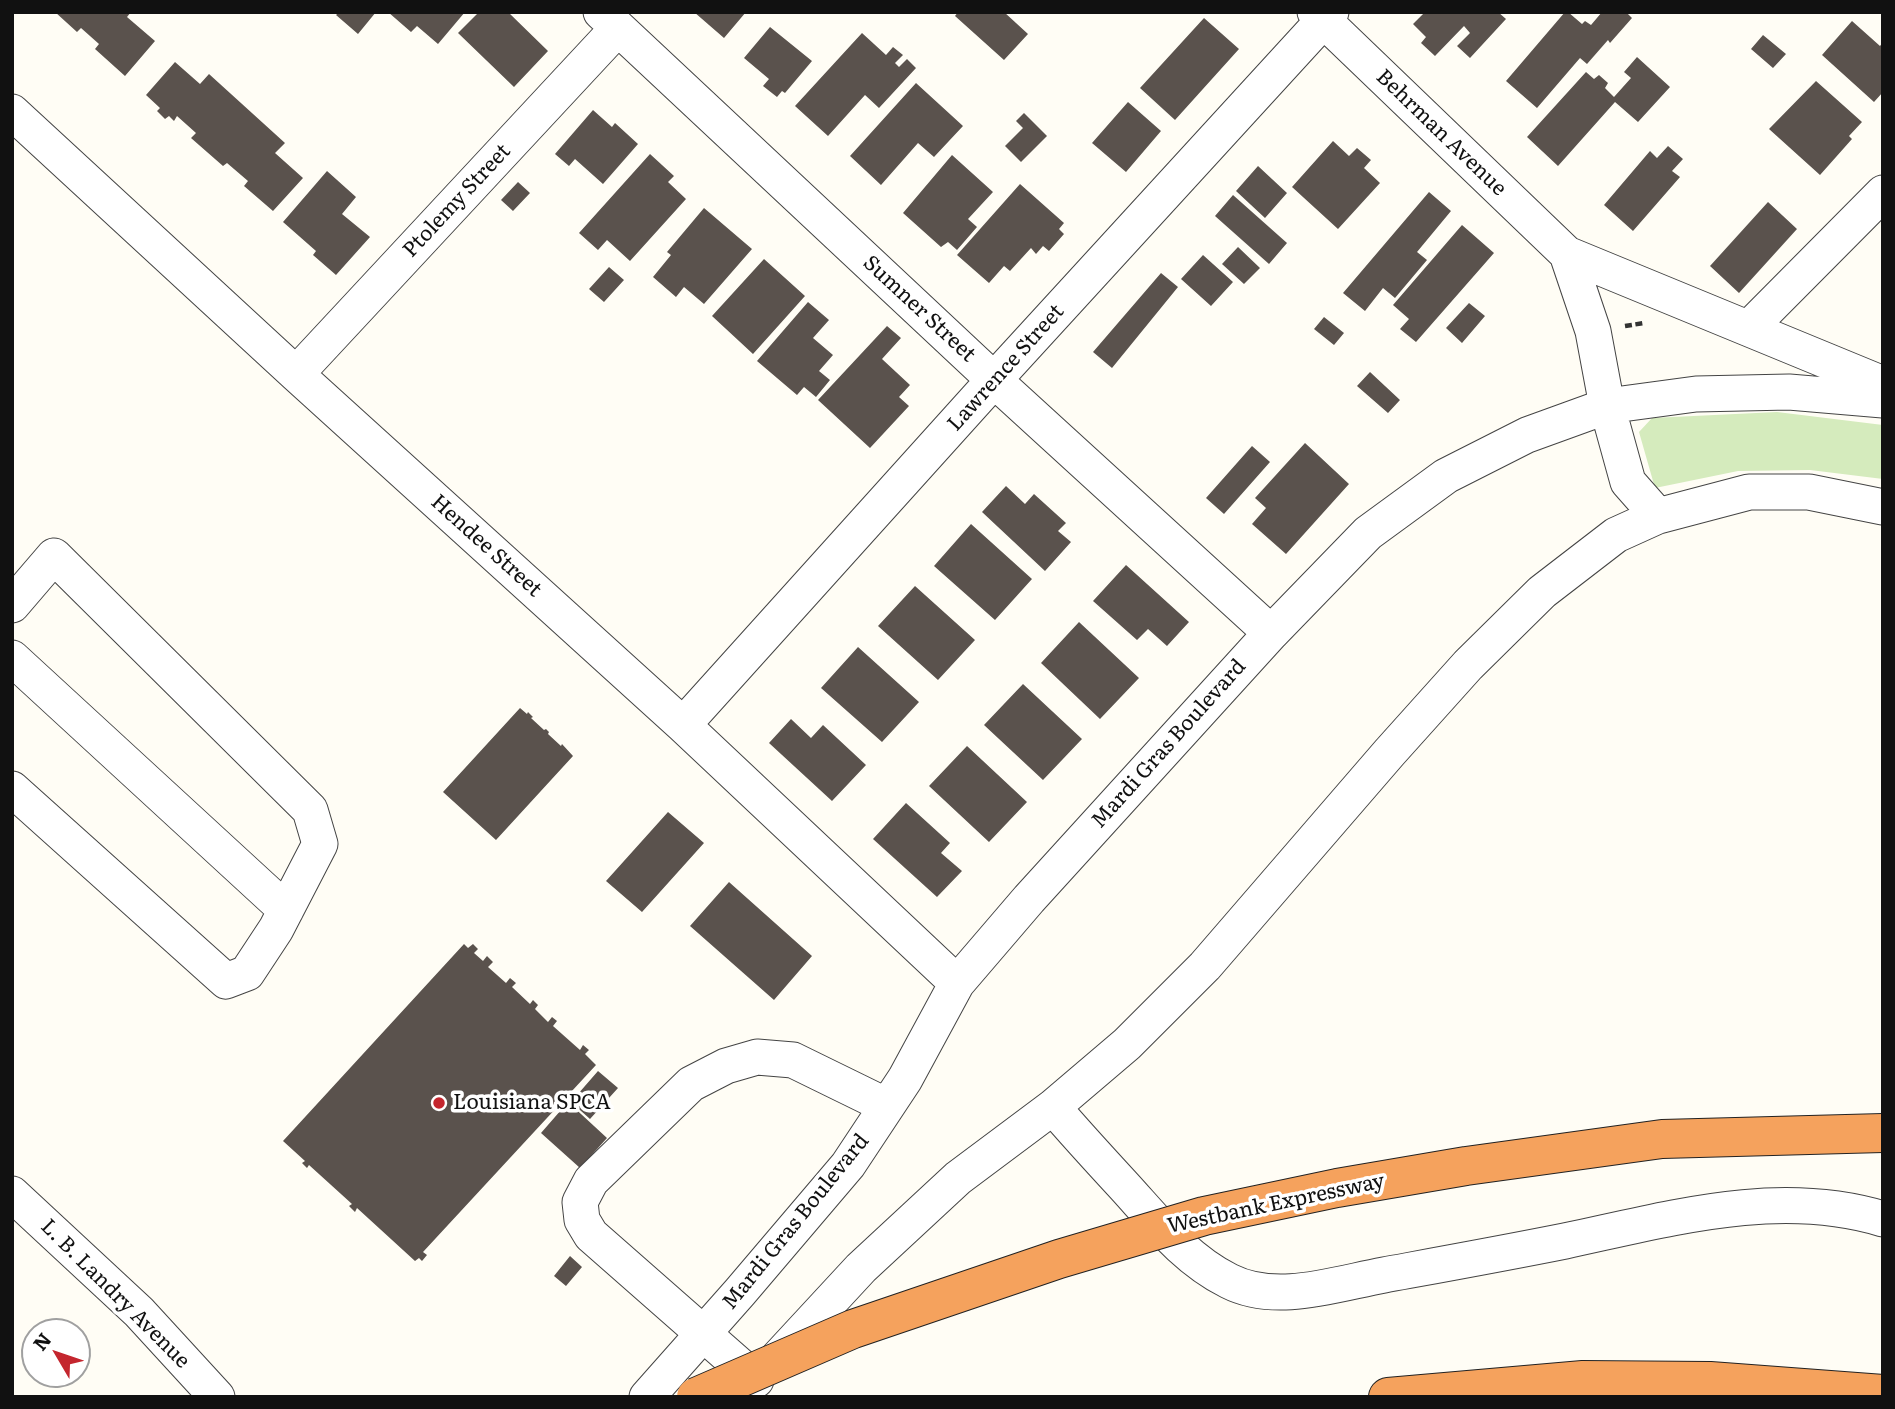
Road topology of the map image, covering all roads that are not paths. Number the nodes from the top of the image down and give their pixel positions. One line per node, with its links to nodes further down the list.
1 (1323, 15): 5 (street, Behrman Avenue); 8 (street, Lawrence Street)
2 (610, 20): 7 (street, Ptolemy Street); 8 (street, Sumner Street)
3 (12, 112): 7 (street, Hendee Street)
4 (1883, 193): 6 (street)
5 (1567, 254): 6 (street, Behrman Avenue); 11 (street, Behrman Avenue)
6 (1750, 327): 9 (street, Behrman Avenue)
7 (296, 374): 17 (street, Hendee Street)
8 (995, 380): 15 (street, Sumner Street); 17 (street, Lawrence Street)
9 (1883, 384)
10 (1883, 400): 11 (street, Mardi Gras Boulevard)
11 (1606, 407): 13 (street, Behrman Avenue); 15 (street, Mardi Gras Boulevard)
12 (1883, 507): 13 (street)
13 (1658, 516): 22 (street)
14 (12, 605): 19 (street)
15 (1271, 633): 20 (street, Mardi Gras Boulevard)
16 (12, 658): 19 (street)
17 (684, 725): 20 (street, Hendee Street)
18 (12, 789): 19 (street)
19 (286, 910)
20 (957, 983): 21 (street, Mardi Gras Boulevard)
21 (887, 1106): 26 (street, Mardi Gras Boulevard); 26 (street)
22 (1053, 1107): 25 (street); 27 (street)
23 (1883, 1133): 31 (highway, Westbank Expressway, bridge)
24 (12, 1194): 29 (street, L. B. Landry Avenue)
25 (1883, 1219)
26 (702, 1335): 27 (street); 30 (street, Mardi Gras Boulevard)
27 (748, 1389)
28 (1883, 1394): 32 (highway)
29 (217, 1397)
30 (647, 1397)
31 (696, 1397)
32 (1388, 1397)

